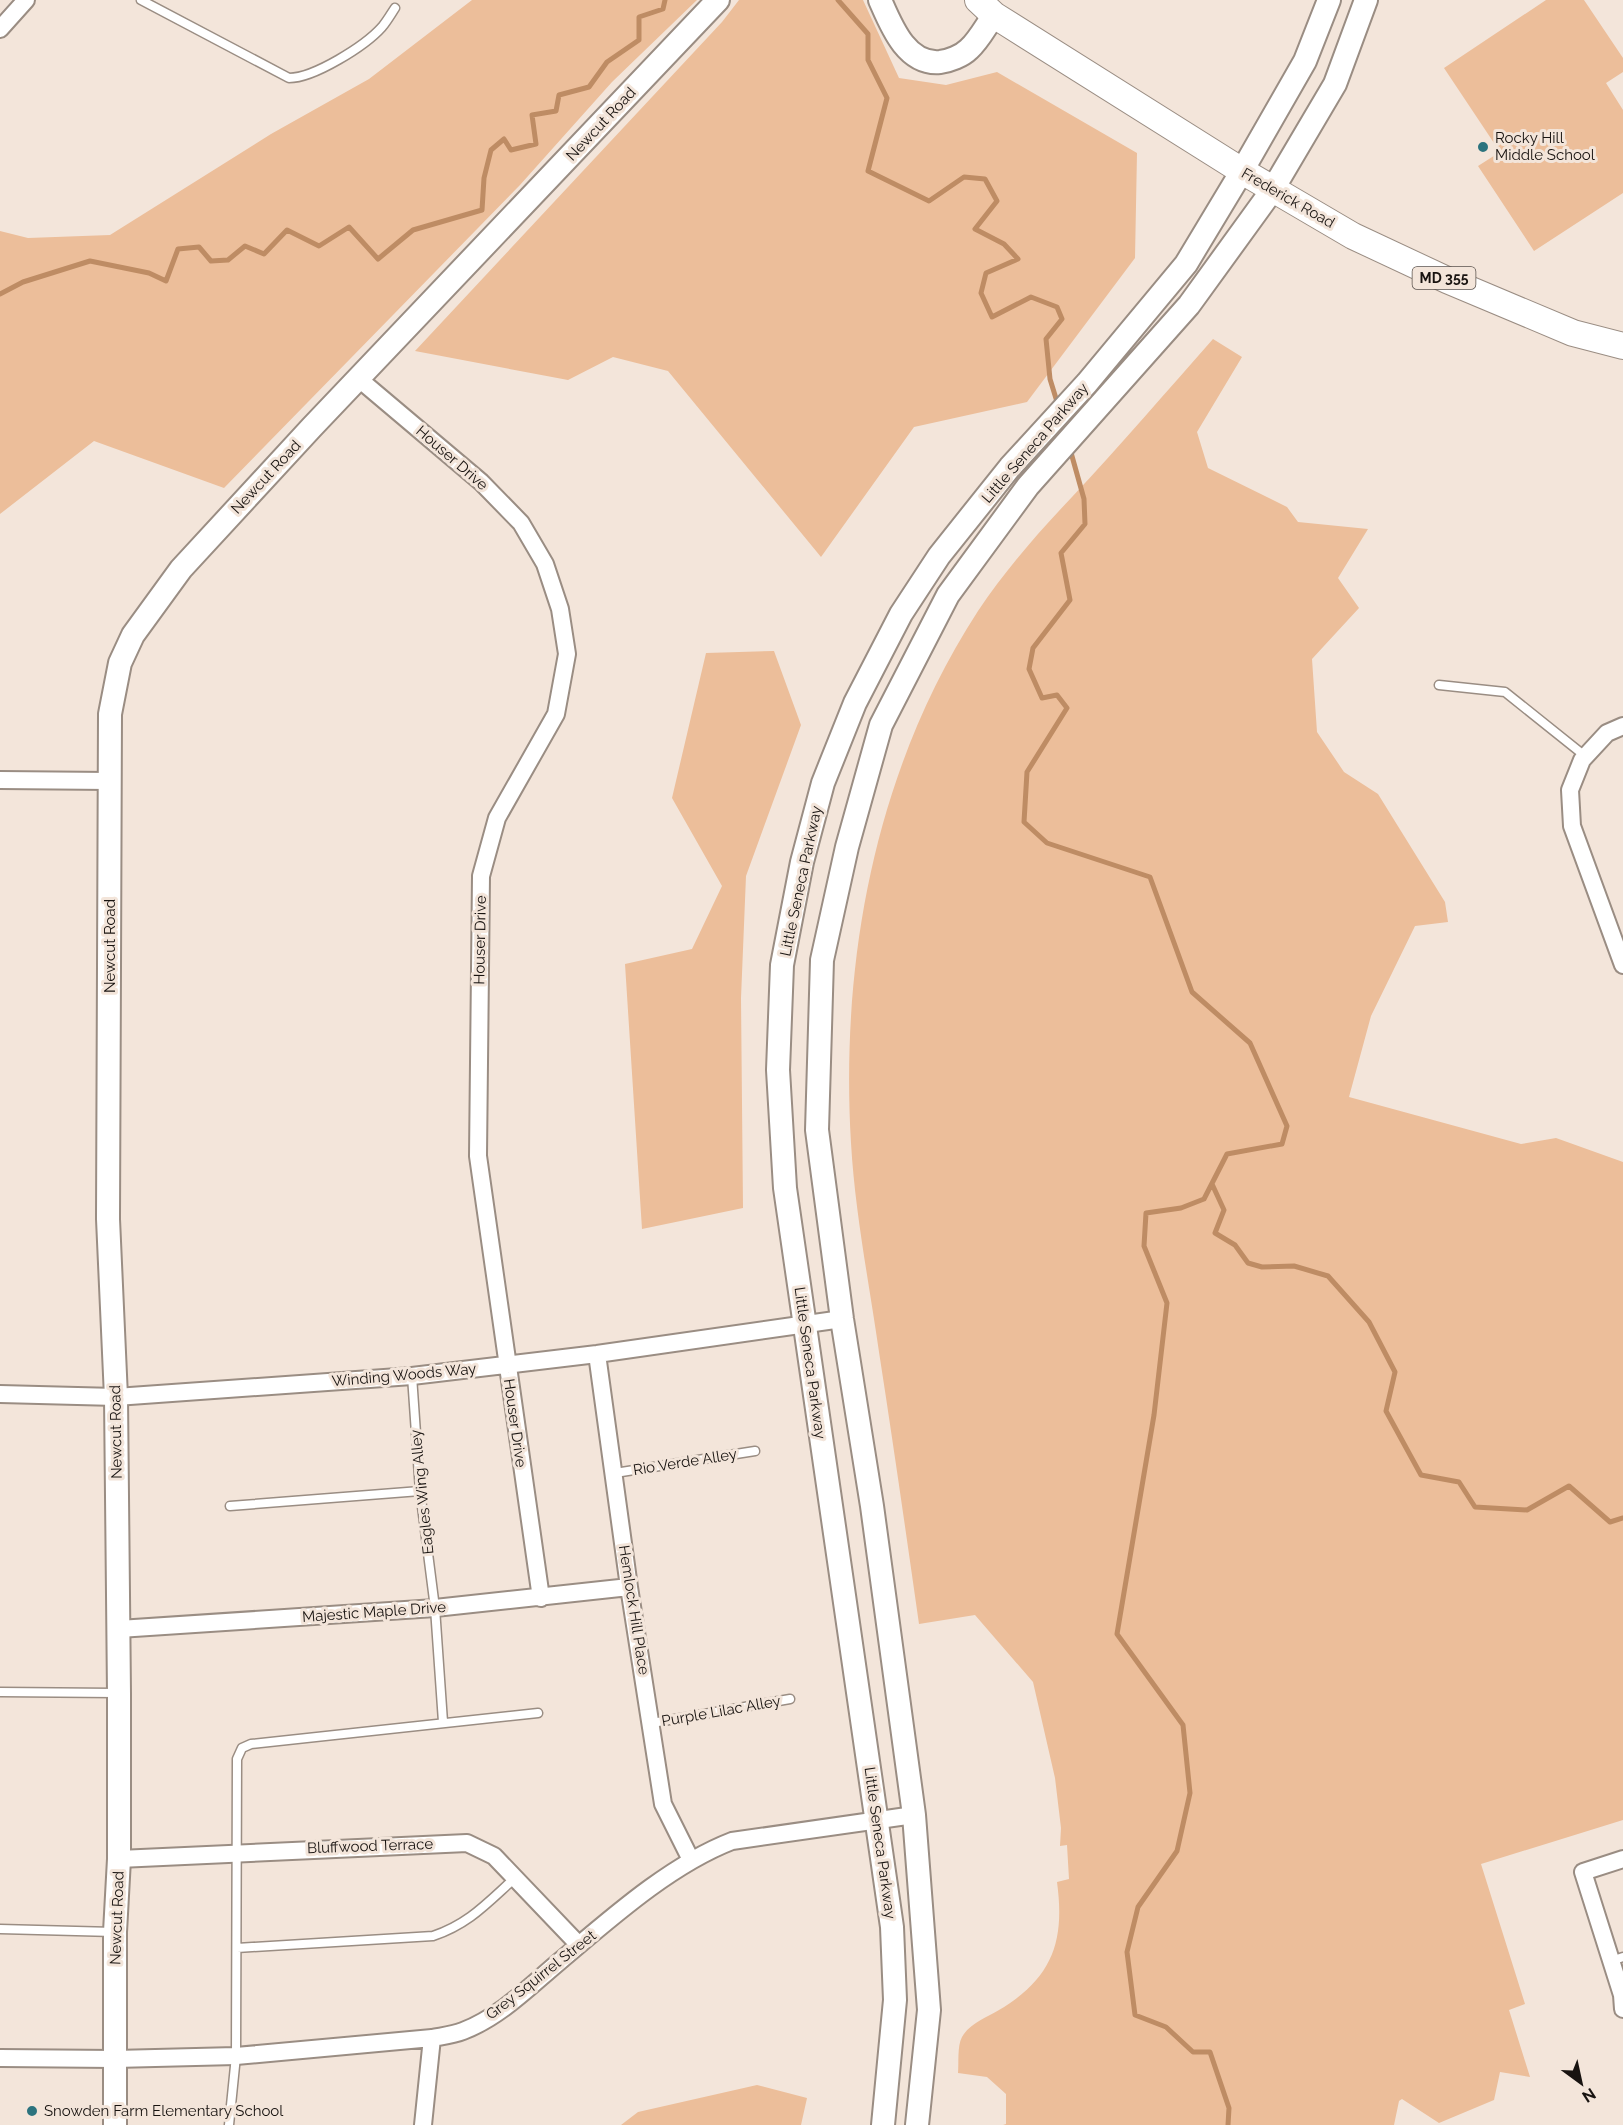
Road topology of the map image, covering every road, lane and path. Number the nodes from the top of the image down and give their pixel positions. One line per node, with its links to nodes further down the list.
1 (26, 0): 9 (street)
2 (141, 0): 7 (lane)
3 (718, 0): 13 (main road, Newcut Road)
4 (880, 0): 8 (main road)
5 (1329, 0): 10 (main road, Little Seneca Parkway)
6 (1366, 0): 11 (main road, Little Seneca Parkway)
7 (395, 8)
8 (986, 8): 10 (main road, Frederick Road / MD 355)
9 (0, 29)
10 (1242, 171): 11 (main road, Frederick Road / MD 355); 21 (main road, Little Seneca Parkway)
11 (1273, 189): 12 (main road, Frederick Road / MD 355); 20 (main road, Little Seneca Parkway)
12 (1623, 346)
13 (359, 379): 18 (main road, Newcut Road); 23 (street, Houser Drive)
14 (1440, 685): 16 (lane)
15 (1623, 726): 16 (street)
16 (1585, 756): 19 (street)
17 (0, 780): 18 (street)
18 (110, 781): 26 (main road, Newcut Road)
19 (1623, 965)
20 (842, 1319): 21 (street, Winding Woods Way); 41 (main road, Little Seneca Parkway)
21 (804, 1324): 22 (street, Winding Woods Way); 42 (main road, Little Seneca Parkway)
22 (597, 1354): 23 (street, Winding Woods Way); 28 (street, Hemlock Hill Place)
23 (507, 1365): 24 (street, Winding Woods Way); 32 (street, Houser Drive)
24 (411, 1376): 26 (street, Winding Woods Way); 29 (lane, Eagles Wing Alley)
25 (0, 1394): 26 (street, Winding Woods Way)
26 (116, 1397): 34 (main road, Newcut Road)
27 (755, 1451): 28 (lane, Rio Verde Alley)
28 (615, 1473): 31 (street, Hemlock Hill Place)
29 (420, 1491): 30 (lane); 33 (lane, Eagles Wing Alley)
30 (230, 1506)
31 (629, 1587): 32 (street, Majestic Maple Drive); 40 (street, Hemlock Hill Place)
32 (541, 1598): 33 (street, Majestic Maple Drive)
33 (435, 1608): 34 (street, Majestic Maple Drive); 39 (lane, Eagles Wing Alley)
34 (119, 1629): 36 (main road, Newcut Road)
35 (0, 1692): 36 (lane)
36 (119, 1693): 44 (main road, Newcut Road)
37 (790, 1699): 40 (lane, Purple Lilac Alley)
38 (538, 1713): 39 (lane)
39 (443, 1722): 43 (lane)
40 (652, 1723): 46 (street, Hemlock Hill Place)
41 (914, 1815): 42 (street, Grey Squirrel Street); 62 (main road, Little Seneca Parkway)
42 (877, 1820): 46 (street, Grey Squirrel Street); 61 (main road, Little Seneca Parkway)
43 (237, 1852): 44 (street, Bluffwood Terrace); 47 (street, Bluffwood Terrace); 51 (lane)
44 (119, 1859): 49 (main road, Newcut Road)
45 (1623, 1859): 52 (street)
46 (691, 1860): 50 (street, Grey Squirrel Street)
47 (515, 1878): 50 (street, Bluffwood Terrace); 51 (lane)
48 (0, 1929): 49 (lane)
49 (115, 1932): 57 (main road, Newcut Road)
50 (579, 1945): 54 (street, Grey Squirrel Street)
51 (237, 1948): 55 (lane)
52 (1617, 1959): 53 (street)
53 (1623, 2009)
54 (432, 2038): 55 (street, Grey Squirrel Street); 60 (street)
55 (236, 2056): 57 (street, Grey Squirrel Street); 59 (lane)
56 (0, 2058): 57 (street, Grey Squirrel Street)
57 (115, 2059): 58 (main road, Newcut Road)
58 (115, 2125)
59 (229, 2125)
60 (423, 2125)
61 (882, 2125)
62 (917, 2125)

